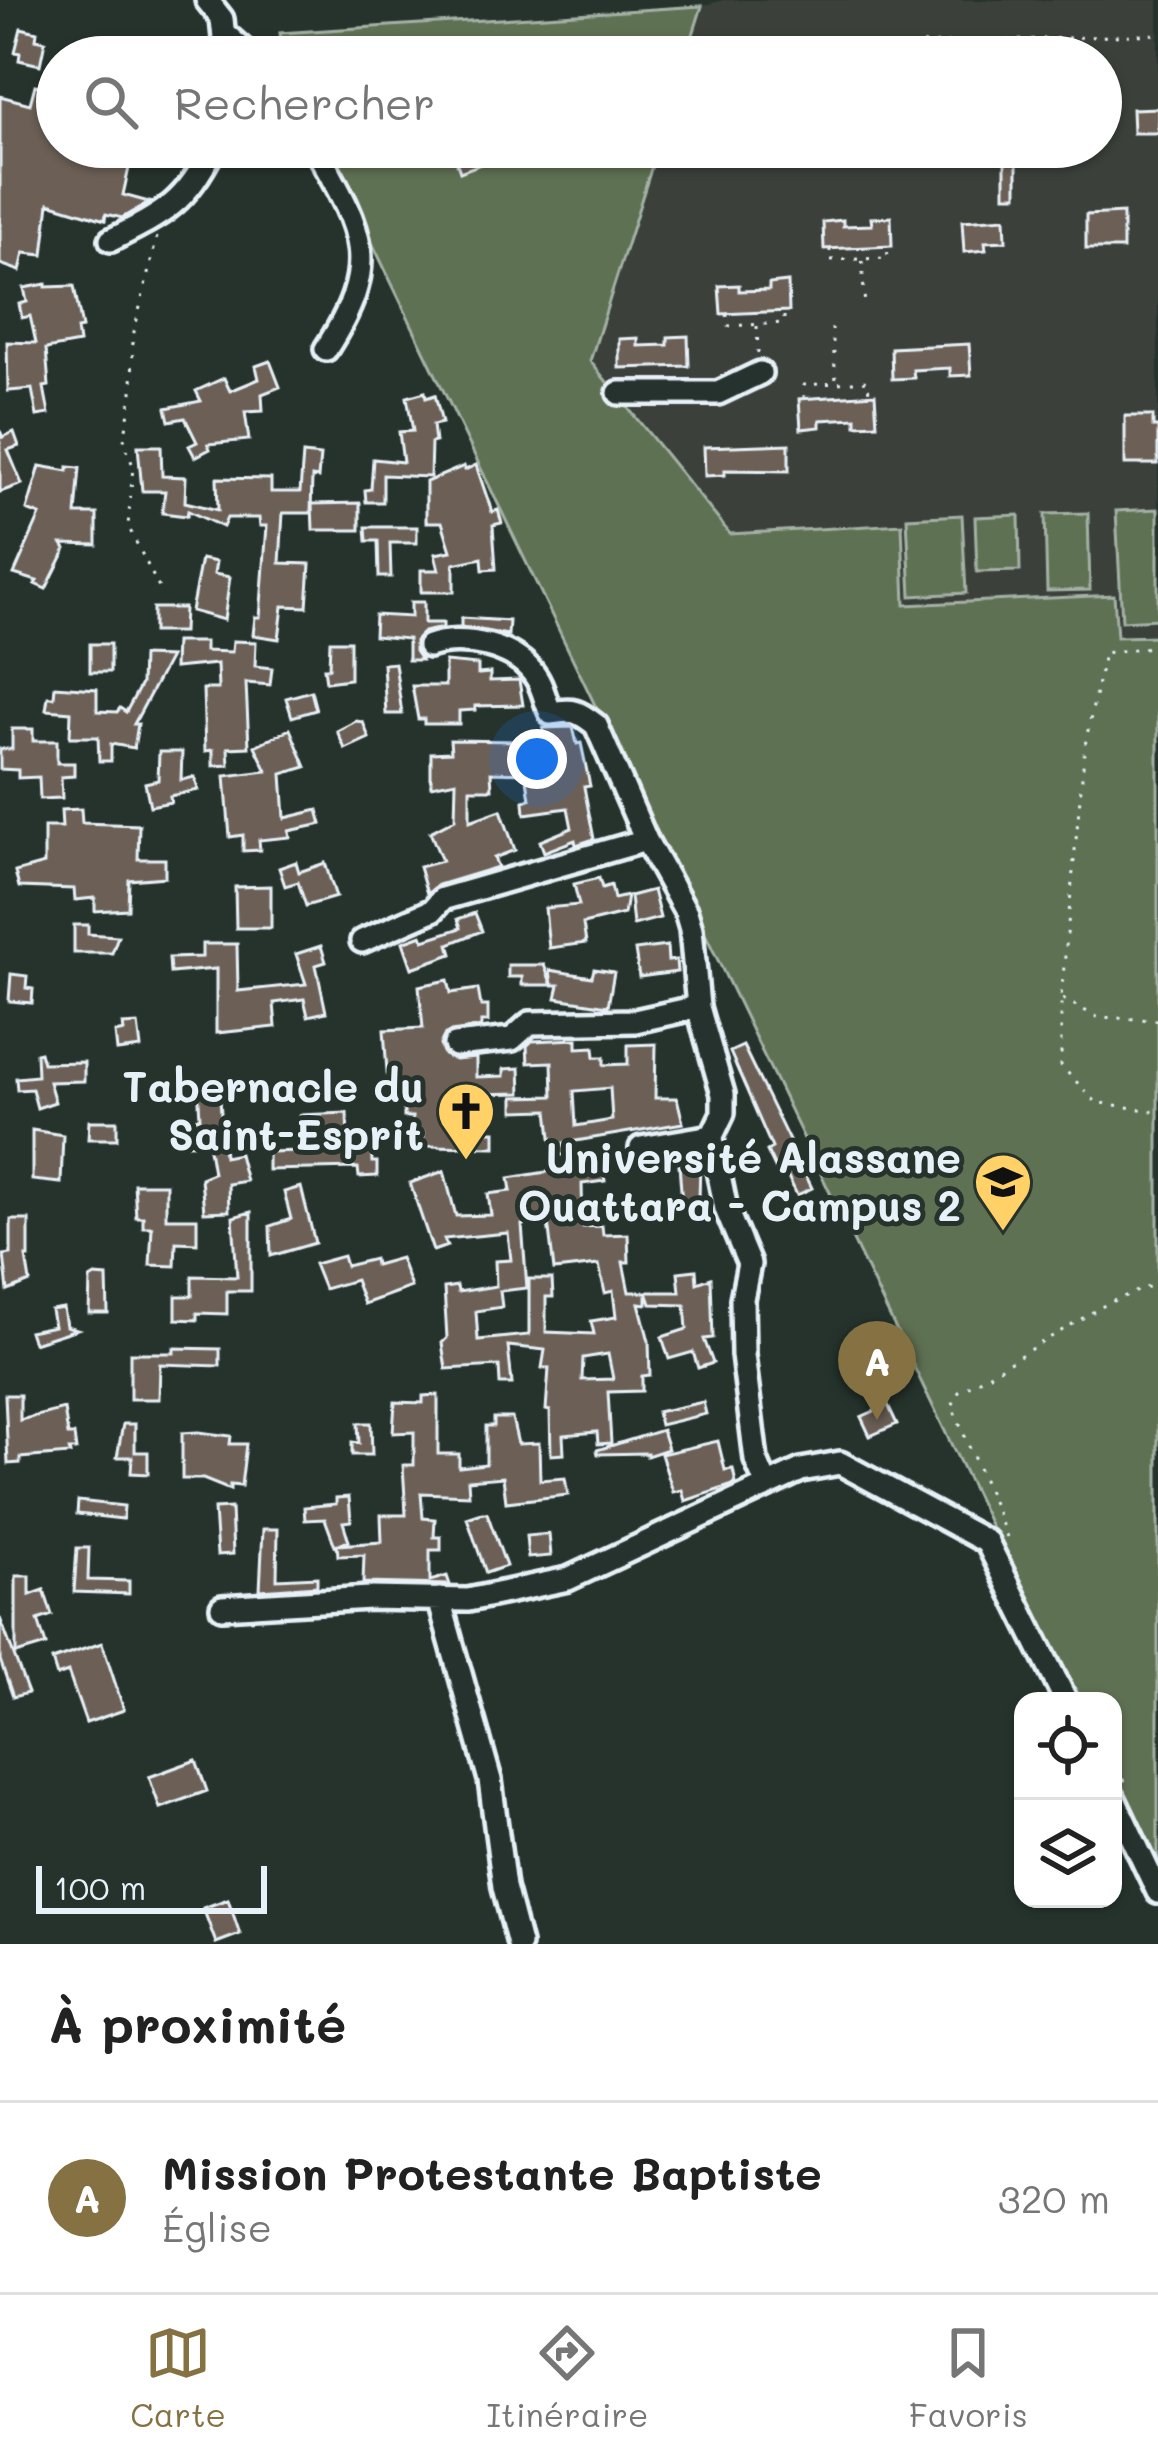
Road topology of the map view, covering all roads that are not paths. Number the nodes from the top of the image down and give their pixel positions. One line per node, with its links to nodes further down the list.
1 (207, 0): 2 (street)
2 (224, 36)
3 (203, 168): 5 (street)
4 (325, 168): 6 (street)
5 (111, 240)
6 (326, 349)
7 (760, 374): 8 (street)
8 (620, 393)
9 (429, 646): 10 (street)
10 (646, 841): 11 (street); 12 (street)
11 (362, 940)
12 (698, 1007): 13 (street); 14 (street)
13 (455, 1045)
14 (712, 1136): 15 (street); 16 (street)
15 (641, 1148)
16 (767, 1486): 17 (street); 19 (street)
17 (439, 1599): 18 (street); 22 (street)
18 (221, 1607)
19 (1062, 1692)
20 (1114, 1800): 21 (street)
21 (1158, 1892)
22 (519, 1944)

